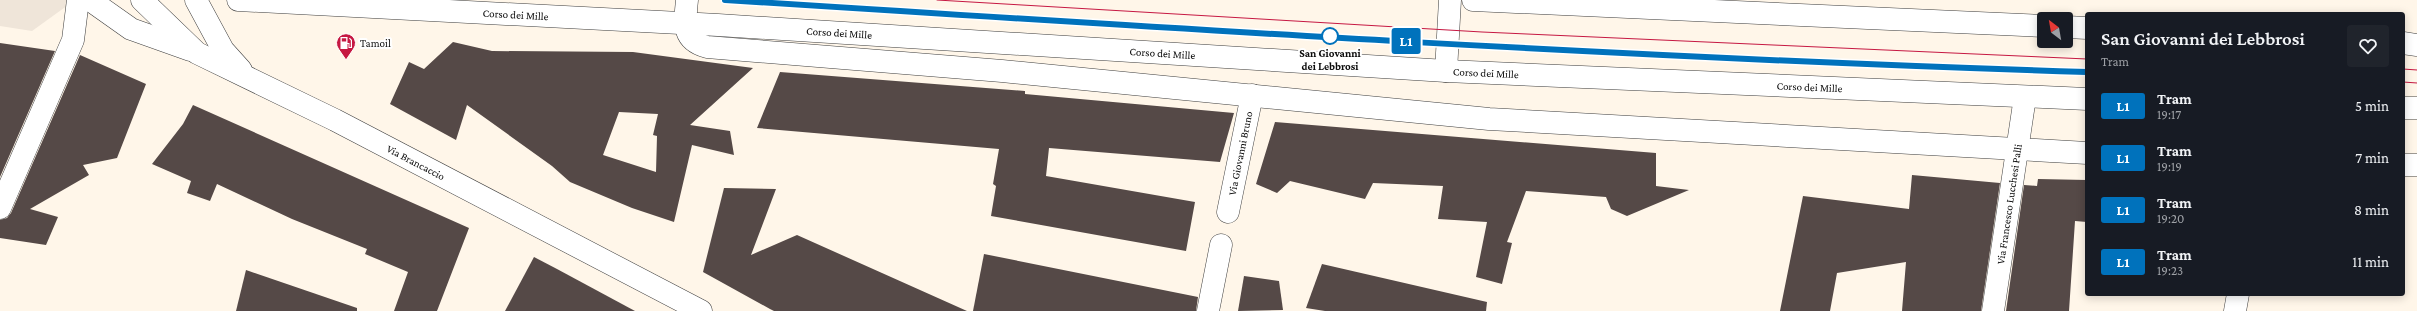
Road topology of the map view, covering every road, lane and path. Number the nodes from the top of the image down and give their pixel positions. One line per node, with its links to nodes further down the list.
1 (78, 0): 27 (street)
2 (90, 0): 15 (street)
3 (142, 0): 15 (street, Via Brancaccio)
4 (196, 0): 17 (street)
5 (239, 0): 9 (street, Corso dei Mille)
6 (687, 0): 9 (street)
7 (1450, 0): 16 (street)
8 (1473, 0): 10 (street)
9 (685, 24): 16 (street, Corso dei Mille); 18 (street)
10 (2037, 26)
11 (2073, 27): 12 (street)
12 (2085, 28)
13 (2405, 43): 14 (street)
14 (2417, 44)
15 (196, 53): 17 (street, Via Brancaccio)
16 (1446, 71): 19 (street, Corso dei Mille)
17 (247, 76): 31 (street, Via Brancaccio)
18 (1252, 95): 23 (street); 28 (street, Via Giovanni Bruno)
19 (2025, 97): 20 (street, Corso dei Mille); 23 (street, Via Francesco Lucchesi Palli)
20 (2085, 99)
21 (2405, 108): 22 (street)
22 (2417, 108)
23 (2017, 148): 24 (street); 33 (street, Via Francesco Lucchesi Palli)
24 (2085, 153)
25 (2405, 165): 26 (street)
26 (2417, 165)
27 (0, 208)
28 (1228, 212)
29 (1221, 245): 32 (street)
30 (2238, 296): 34 (street)
31 (701, 311)
32 (1208, 311)
33 (1993, 311)
34 (2235, 311)

